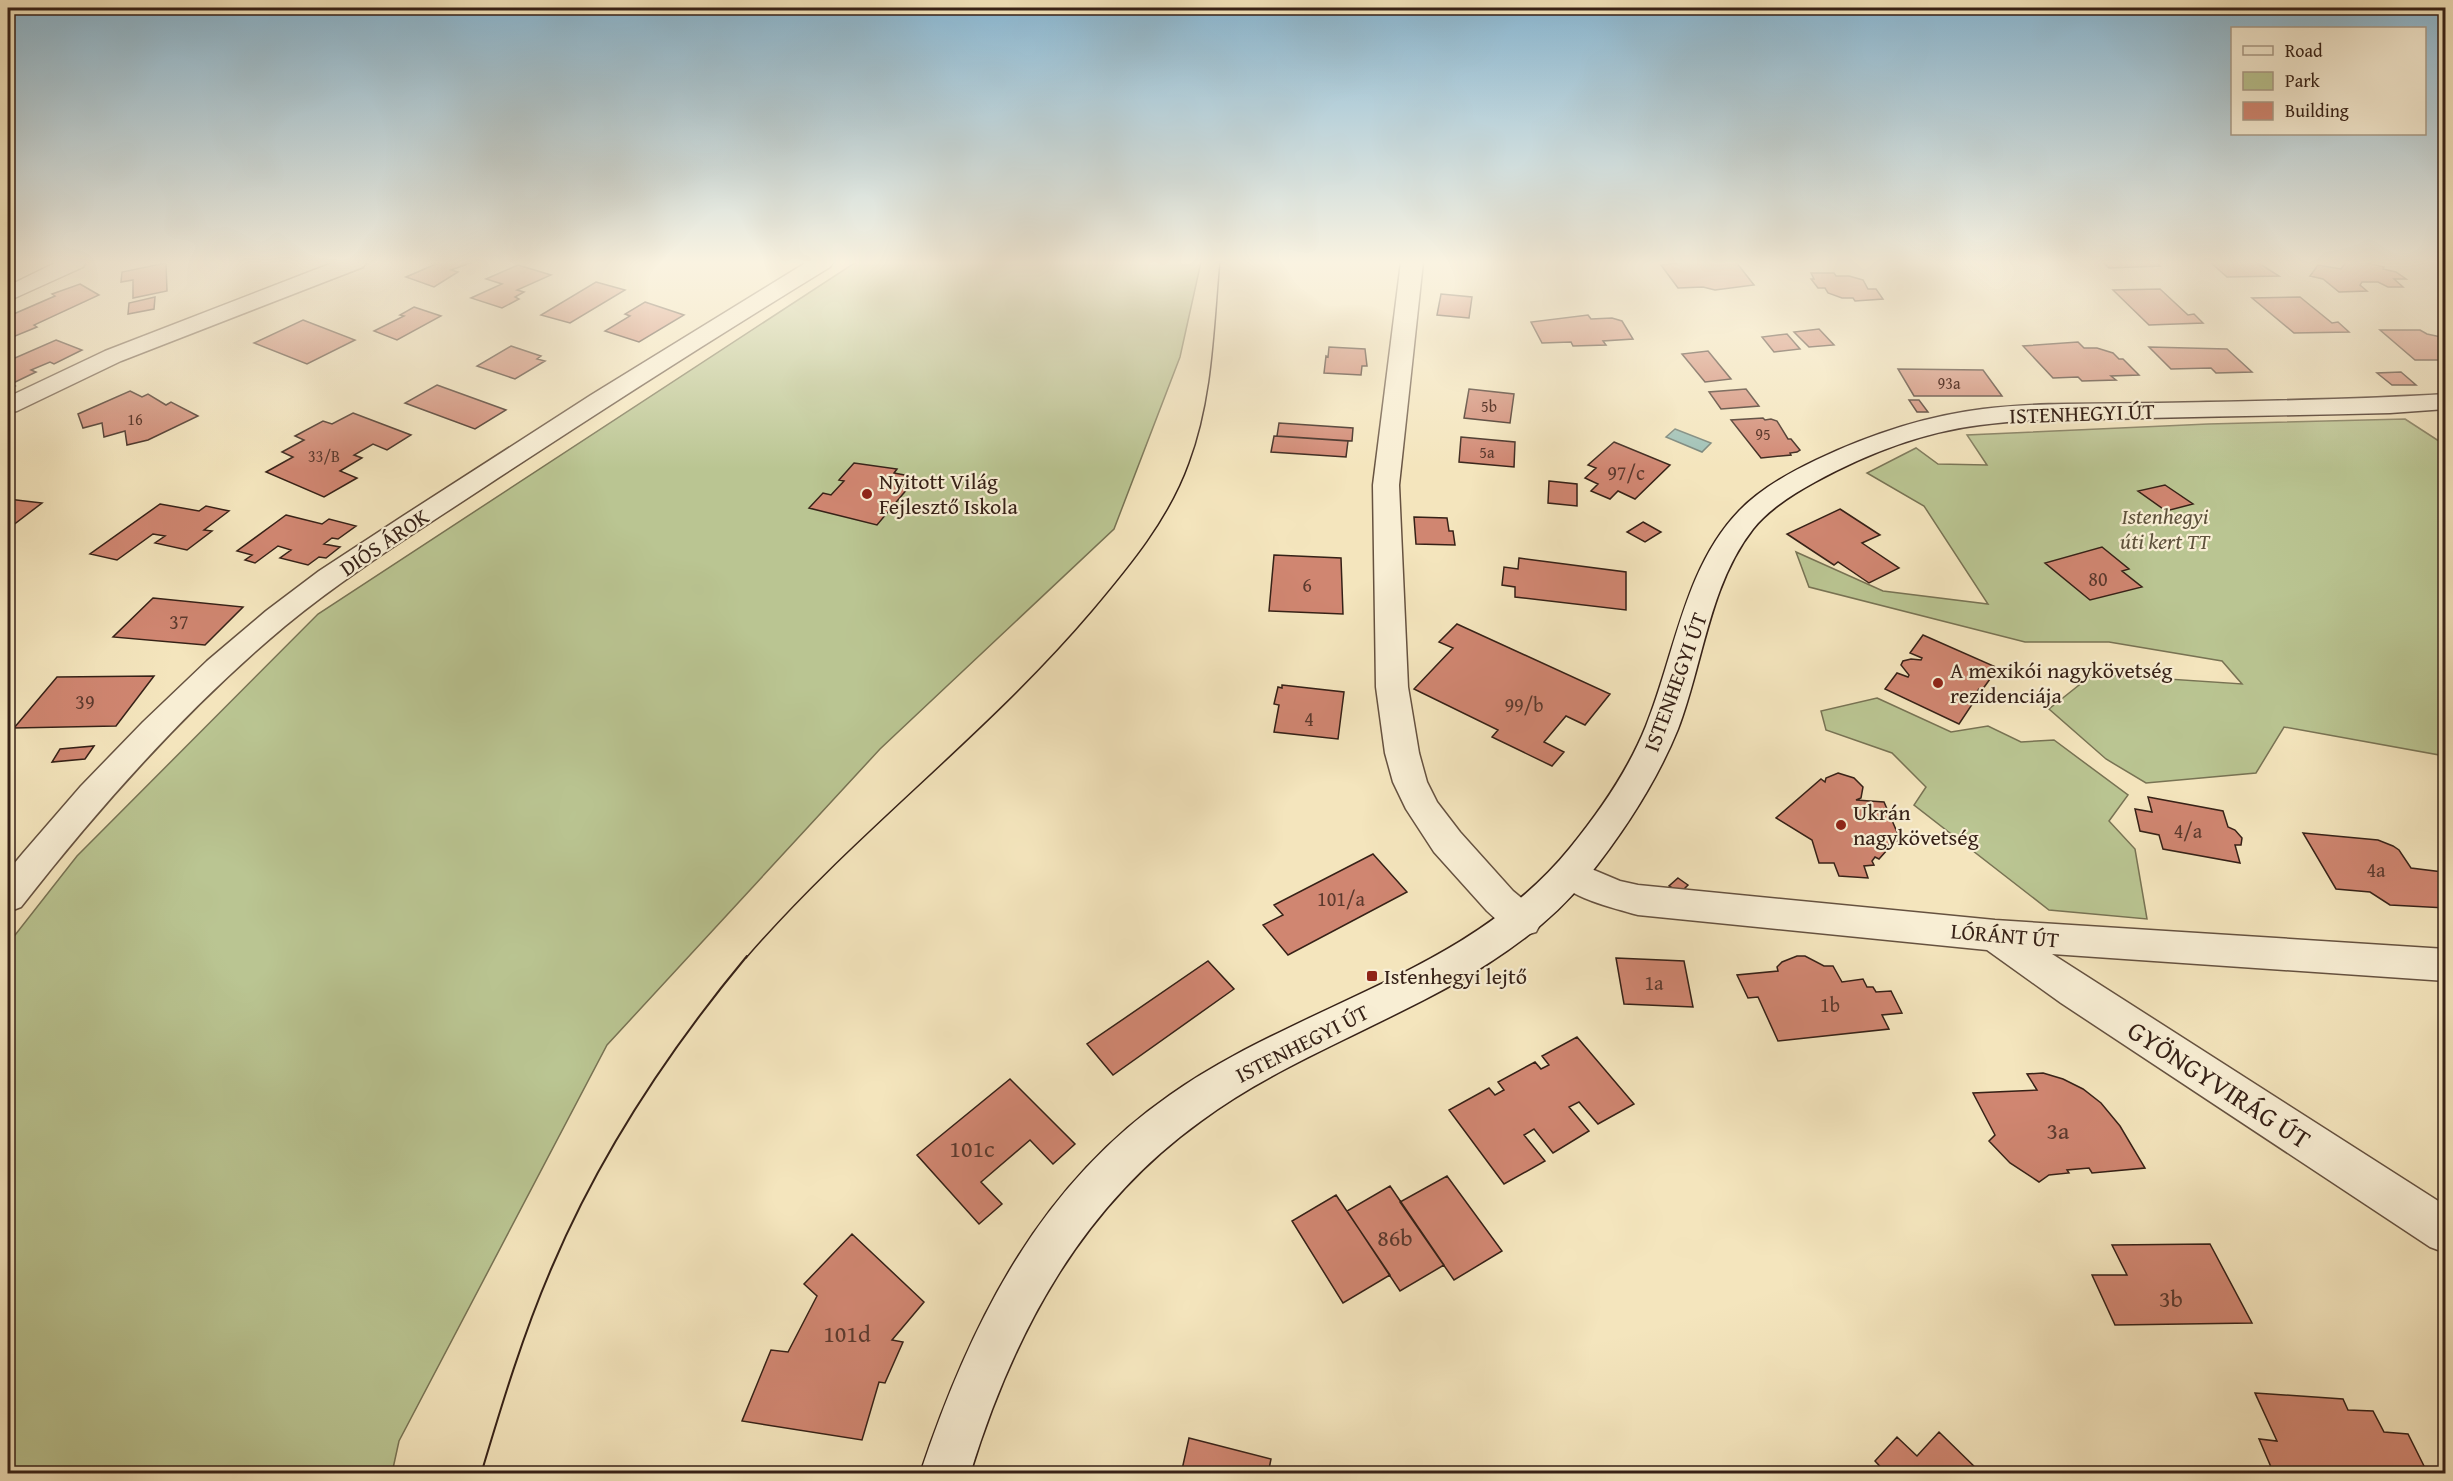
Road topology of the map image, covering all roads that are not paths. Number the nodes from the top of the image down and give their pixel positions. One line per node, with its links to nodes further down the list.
1 (177, 331): 5 (street)
2 (710, 331): 7 (street, DIÓS ÁROK)
3 (1404, 331): 8 (street)
4 (2445, 401): 6 (street, ISTENHEGYI ÚT)
5 (8, 406)
6 (1570, 874): 8 (street, ISTENHEGYI ÚT); 9 (street, LÓRÁNT ÚT)
7 (8, 897)
8 (1523, 921): 12 (street, ISTENHEGYI ÚT)
9 (1995, 935): 10 (street, LÓRÁNT ÚT); 11 (street, GYÖNGYVIRÁG ÚT)
10 (2445, 965)
11 (2445, 1232)
12 (945, 1473)

